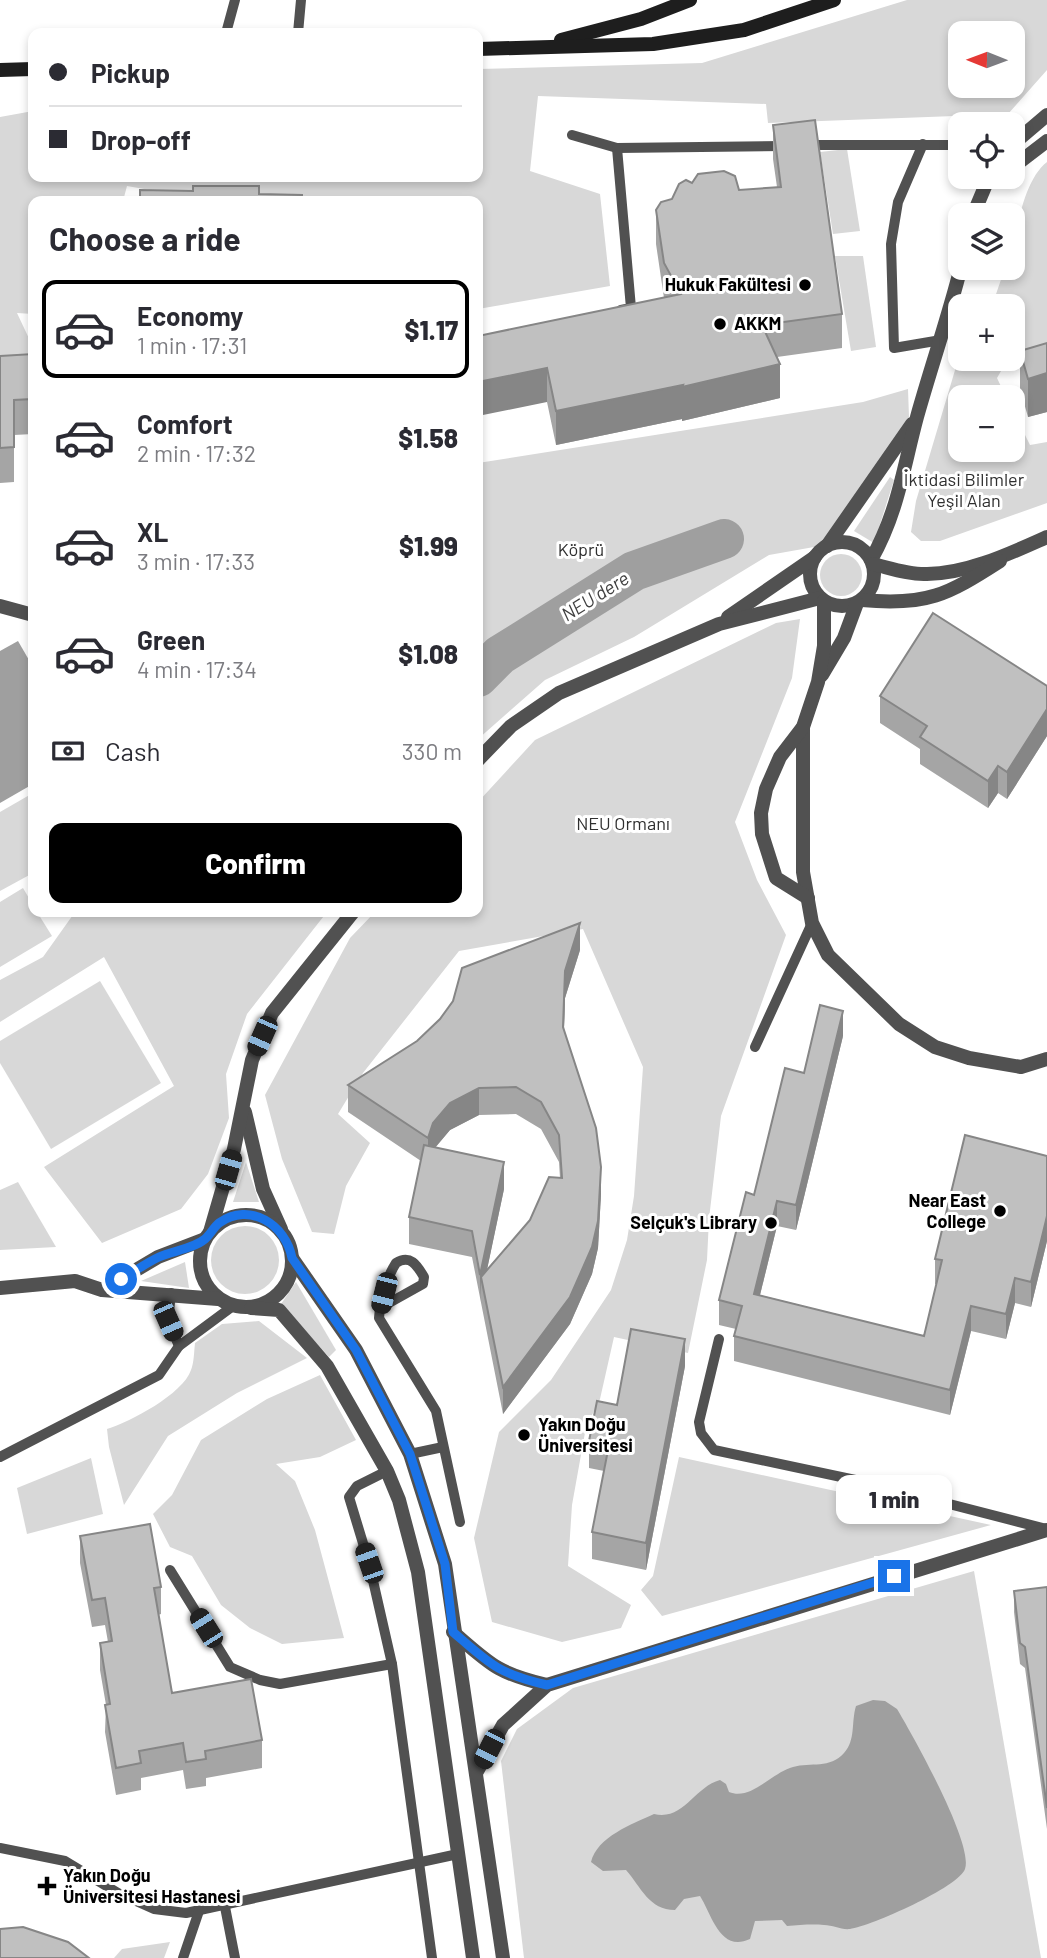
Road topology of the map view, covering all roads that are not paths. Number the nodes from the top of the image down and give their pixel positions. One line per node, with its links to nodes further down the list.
1 (235, 0): 5 (lane)
2 (301, 0): 6 (lane)
3 (690, 0): 7 (main road)
4 (834, 0): 7 (main road)
5 (227, 28)
6 (298, 28)
7 (540, 46): 8 (main road)
8 (483, 49)
9 (28, 69): 10 (main road)
10 (0, 70)
11 (1047, 115): 12 (street)
12 (1025, 134)
13 (572, 135): 17 (lane)
14 (1047, 141): 18 (street)
15 (923, 144): 16 (lane); 17 (lane); 21 (lane)
16 (948, 145)
17 (617, 148): 20 (lane)
18 (1025, 158)
19 (957, 280): 21 (street)
20 (606, 314)
21 (941, 340): 22 (street)
22 (918, 415): 24 (street); 27 (street)
23 (1047, 537): 25 (street)
24 (827, 546): 26 (street); 27 (street)
25 (1016, 551): 27 (street); 29 (street)
26 (815, 557): 28 (street); 32 (street)
27 (872, 562): 29 (street)
28 (822, 600): 29 (street); 32 (street); 33 (street)
29 (860, 602): 33 (street)
30 (0, 606): 31 (street)
31 (28, 614)
32 (719, 624): 35 (street)
33 (818, 682): 34 (street)
34 (803, 727): 36 (street); 36 (street)
35 (483, 755)
36 (808, 898): 38 (street)
37 (349, 917): 41 (street)
38 (812, 923): 39 (lane); 40 (street)
39 (755, 1047)
40 (1047, 1059)
41 (243, 1104): 42 (street); 43 (street)
42 (284, 1235): 43 (street); 44 (street)
43 (207, 1236): 46 (street); 48 (street)
44 (292, 1258): 50 (street); 55 (street)
45 (0, 1288): 46 (street)
46 (102, 1290): 47 (street)
47 (172, 1293): 48 (street); 53 (lane)
48 (218, 1299): 49 (street)
49 (233, 1306): 50 (street); 53 (lane)
50 (251, 1308): 57 (street)
51 (380, 1308): 51 (lane); 54 (lane)
52 (719, 1339): 59 (lane)
53 (179, 1346): 56 (lane)
54 (443, 1447): 55 (lane); 58 (lane)
55 (410, 1454): 61 (street)
56 (0, 1457)
57 (387, 1471): 62 (lane); 66 (street)
58 (460, 1522)
59 (1047, 1530): 63 (street)
60 (170, 1570): 62 (lane)
61 (453, 1632): 63 (street); 64 (street)
62 (392, 1664): 67 (lane)
63 (547, 1685): 64 (street)
64 (477, 1773): 74 (street)
65 (0, 1848): 69 (lane)
66 (458, 1854): 67 (lane); 73 (street)
67 (419, 1863): 68 (lane); 72 (lane)
68 (225, 1907): 69 (lane); 71 (lane)
69 (199, 1911): 70 (lane)
70 (183, 1958)
71 (235, 1958)
72 (432, 1958)
73 (473, 1958)
74 (503, 1958)

